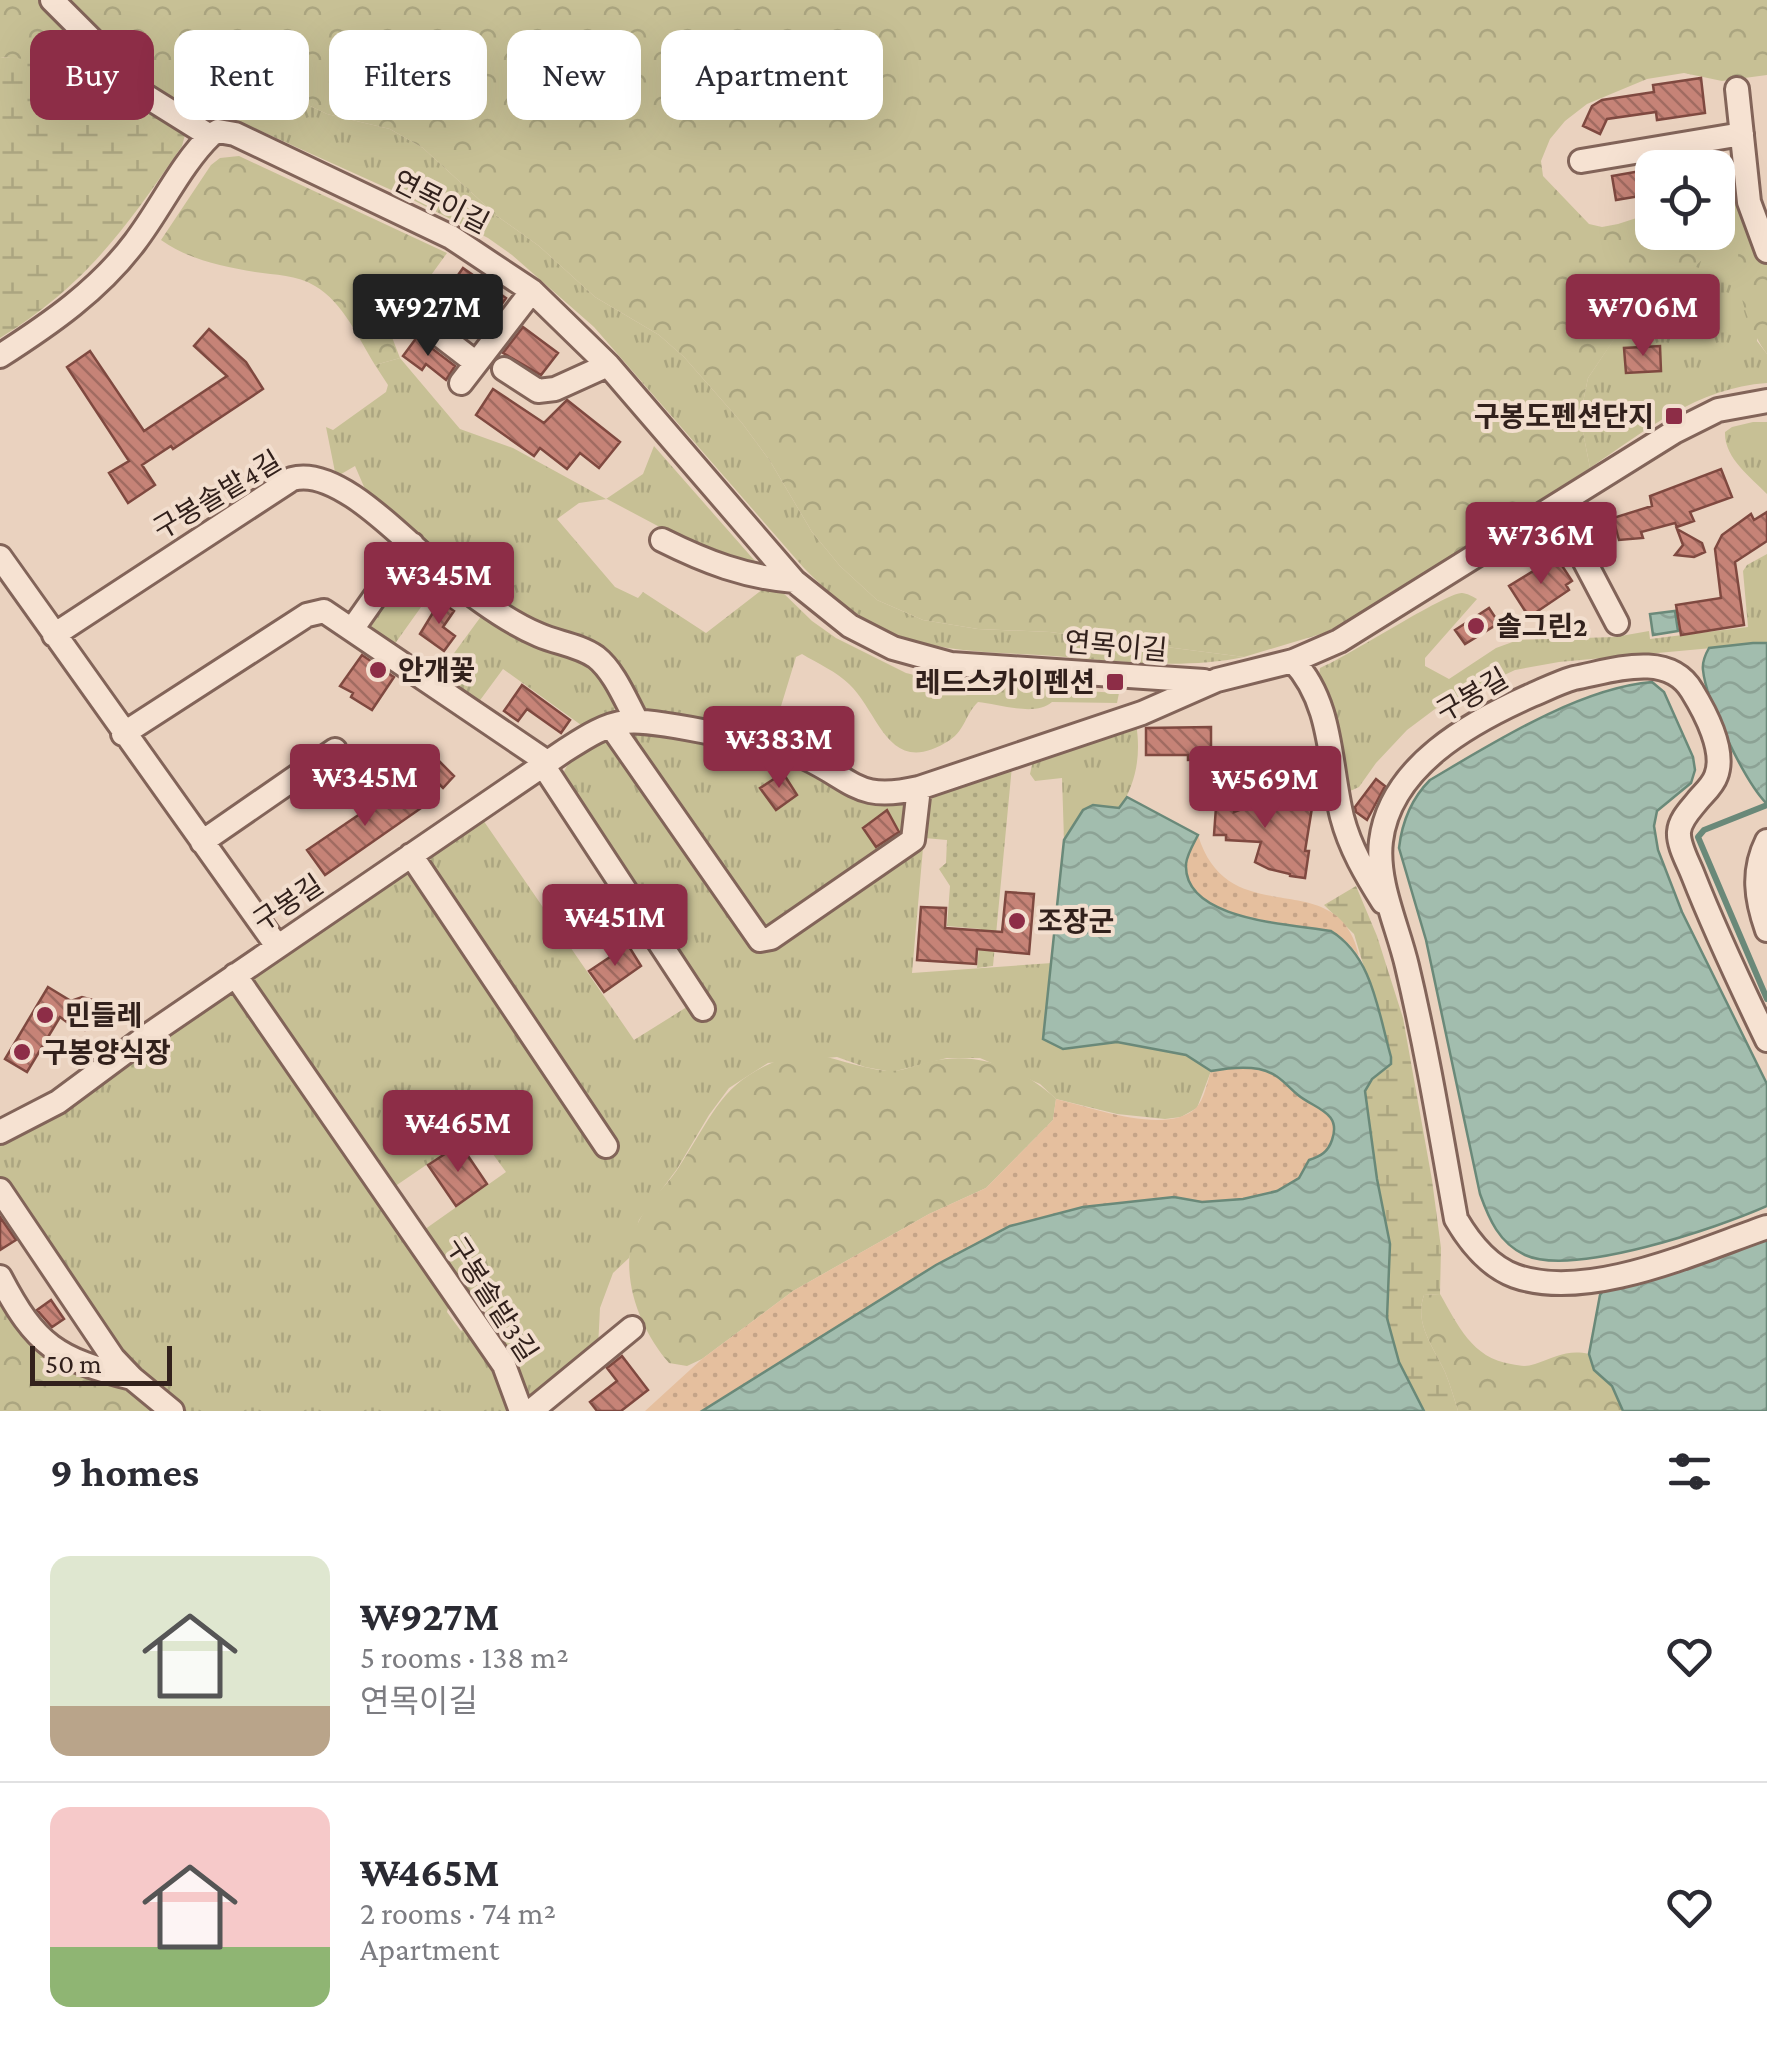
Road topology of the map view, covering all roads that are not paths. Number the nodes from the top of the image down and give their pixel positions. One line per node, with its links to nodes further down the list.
1 (52, 0): 4 (street, 연목이길)
2 (1737, 88): 3 (street)
3 (1742, 134): 5 (street); 6 (street)
4 (210, 136): 9 (street, 연목이길); 11 (street)
5 (1580, 161)
6 (1747, 187): 7 (street); 8 (street)
7 (1767, 201)
8 (1767, 251)
9 (532, 291): 12 (street); 13 (street, 연목이길)
10 (424, 322): 12 (street)
11 (0, 356)
12 (476, 363): 15 (street)
13 (608, 364): 14 (street); 21 (street, 연목이길)
14 (504, 369)
15 (461, 383)
16 (1767, 402): 17 (street, 구봉길)
17 (1556, 507): 22 (street); 25 (street, 구봉길)
18 (662, 540): 21 (street)
19 (412, 544): 23 (street); 24 (street, 구봉솔밭4길); 27 (street, 구봉솔밭4길)
20 (0, 558): 24 (street)
21 (794, 581): 26 (street, 연목이길)
22 (1617, 623)
23 (353, 628): 29 (street); 31 (street)
24 (54, 635): 29 (street)
25 (1293, 661): 26 (street, 구봉길); 36 (street, 구봉길)
26 (1217, 680): 32 (street, 구봉길)
27 (637, 721): 28 (street, 구봉길); 32 (street, 구봉길)
28 (611, 726): 31 (street, 구봉길); 32 (street)
29 (123, 734): 34 (street)
30 (336, 750): 34 (street)
31 (545, 764): 35 (street, 구봉길); 40 (street)
32 (919, 788)
33 (1767, 841): 37 (street)
34 (202, 842): 38 (street)
35 (411, 856): 38 (street, 구봉길); 43 (street)
36 (1396, 924): 41 (street, 구봉길); 45 (street, 구봉길)
37 (1767, 930)
38 (277, 946): 39 (street, 구봉길)
39 (235, 975): 42 (street, 구봉길); 50 (street, 구봉솔밭3길)
40 (703, 1008)
41 (1767, 1040)
42 (0, 1132)
43 (606, 1146)
44 (0, 1190): 48 (street)
45 (1767, 1227)
46 (0, 1277): 48 (street)
47 (632, 1328): 51 (street)
48 (132, 1378): 49 (street)
49 (172, 1411)
50 (521, 1411)
51 (531, 1411)

